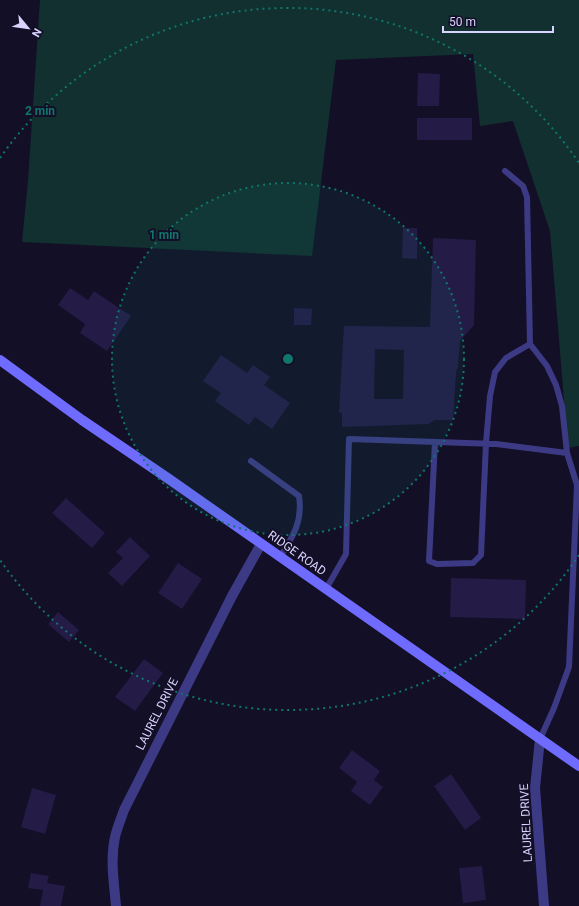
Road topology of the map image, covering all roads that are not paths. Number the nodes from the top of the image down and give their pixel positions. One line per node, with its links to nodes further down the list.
1 (505, 172): 2 (lane)
2 (530, 344): 5 (lane); 6 (lane)
3 (0, 360): 8 (street, RIDGE ROAD)
4 (435, 442): 5 (lane); 5 (lane); 10 (lane)
5 (486, 443): 6 (lane)
6 (567, 453): 11 (lane)
7 (251, 461): 9 (lane)
8 (261, 544): 9 (street, RIDGE ROAD); 13 (street, LAUREL DRIVE)
9 (280, 557): 10 (street, RIDGE ROAD)
10 (326, 589): 11 (street, RIDGE ROAD)
11 (540, 739): 12 (street, RIDGE ROAD); 14 (street, LAUREL DRIVE)
12 (579, 766)
13 (116, 906)
14 (544, 906)

